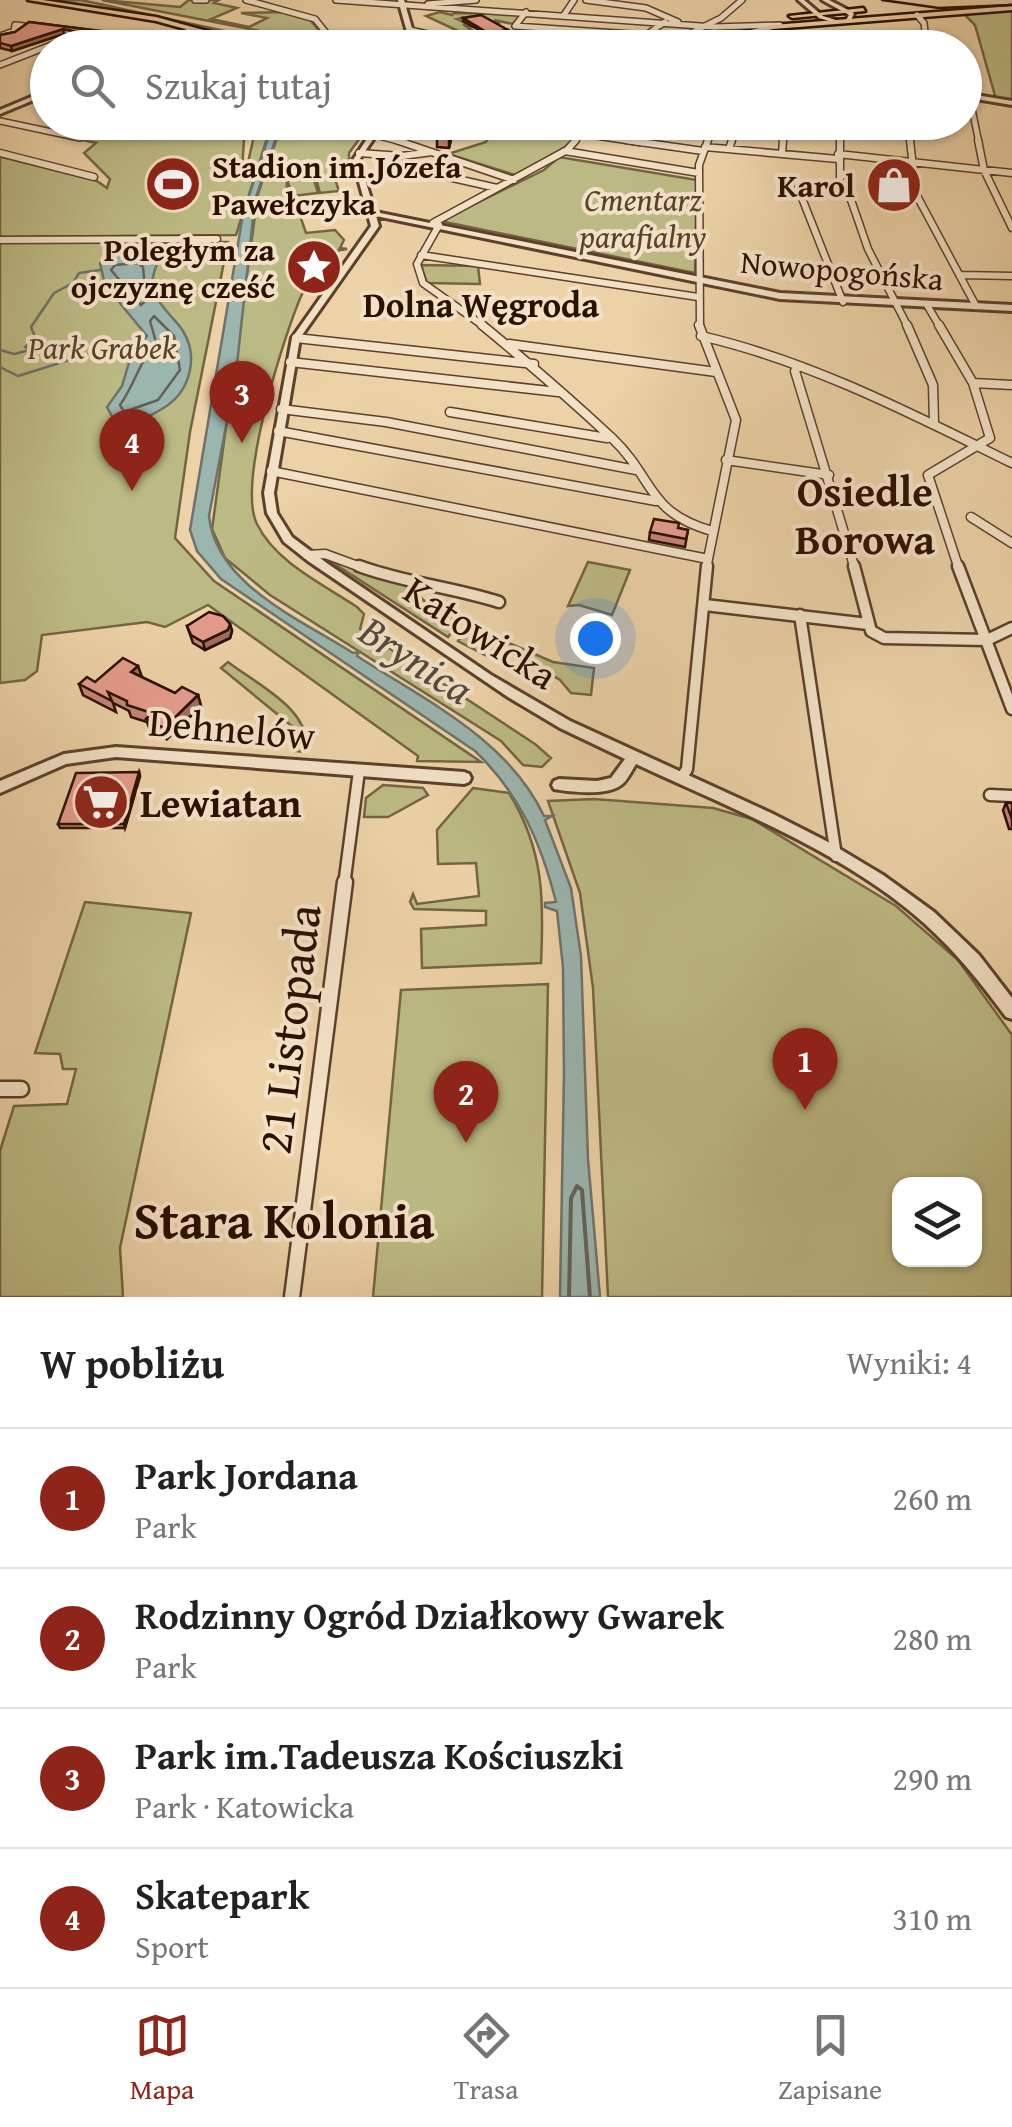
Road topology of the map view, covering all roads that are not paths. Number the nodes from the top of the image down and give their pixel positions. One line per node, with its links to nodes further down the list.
1 (31, 0): 29 (main road)
2 (195, 0): 3 (street)
3 (206, 0)
4 (246, 0): 30 (street)
5 (336, 0): 12 (street)
6 (476, 0): 12 (street)
7 (574, 0): 18 (street)
8 (586, 0): 24 (street)
9 (742, 0): 26 (street)
10 (801, 0): 17 (street)
11 (826, 0): 14 (street)
12 (409, 4): 16 (street); 31 (street)
13 (1012, 8): 15 (main road)
14 (843, 10): 15 (main road); 17 (main road); 21 (street)
15 (970, 11): 19 (main road)
16 (526, 12): 18 (street); 32 (street)
17 (816, 12): 22 (street); 25 (main road)
18 (567, 15): 20 (street); 32 (street)
19 (917, 15): 21 (main road); 39 (street)
20 (616, 19): 23 (street); 33 (street)
21 (849, 20): 22 (main road)
22 (836, 21): 27 (main road)
23 (665, 22): 24 (street); 34 (street)
24 (678, 23): 26 (street); 35 (street)
25 (761, 23): 26 (street); 28 (main road)
26 (702, 25): 28 (street); 36 (street)
27 (792, 25): 28 (street); 38 (main road)
28 (744, 27): 37 (main road)
29 (189, 30)
30 (324, 30)
31 (410, 30)
32 (556, 30)
33 (613, 30)
34 (653, 30)
35 (678, 30)
36 (696, 30)
37 (733, 30)
38 (762, 30)
39 (925, 30)
40 (14, 31): 41 (street)
41 (0, 36)
42 (30, 53): 43 (street)
43 (0, 65)
44 (982, 98): 46 (street)
45 (30, 100): 47 (street)
46 (1012, 103)
47 (0, 112)
48 (0, 121): 49 (street)
49 (30, 127)
50 (370, 140): 64 (street)
51 (403, 140): 62 (street)
52 (577, 140): 63 (street)
53 (632, 140): 60 (street)
54 (707, 140): 60 (street)
55 (732, 140): 61 (street)
56 (783, 140): 66 (street)
57 (839, 140): 67 (street)
58 (909, 140): 68 (street)
59 (978, 140): 69 (street)
60 (704, 149): 61 (street); 70 (street)
61 (729, 150): 66 (street)
62 (430, 151): 64 (street); 74 (street)
63 (565, 151): 70 (street); 74 (street)
64 (359, 153): 77 (street)
65 (0, 154): 73 (street)
66 (782, 154): 67 (street)
67 (838, 156): 68 (street); 88 (street)
68 (910, 163): 69 (street); 83 (street)
69 (984, 170): 71 (street); 79 (street)
70 (699, 173): 85 (street)
71 (1012, 173)
72 (436, 174): 75 (street)
73 (94, 177)
74 (514, 180): 75 (street)
75 (498, 188): 78 (street)
76 (798, 188): 87 (street)
77 (375, 214): 78 (street, Nowopogońska); 93 (street, Katowicka)
78 (436, 224): 82 (street); 85 (street, Nowopogońska)
79 (1012, 228)
80 (217, 239): 81 (street)
81 (0, 240)
82 (421, 255): 86 (street); 94 (street)
83 (960, 275): 84 (street); 90 (street)
84 (1012, 276)
85 (699, 280): 86 (street); 87 (street, Nowopogońska)
86 (698, 297): 92 (street)
87 (843, 302): 88 (street, Nowopogońska)
88 (893, 303): 89 (street, Nowopogońska); 104 (street)
89 (927, 304): 90 (street, Nowopogońska); 99 (street)
90 (976, 306): 91 (street, Nowopogońska)
91 (1012, 308)
92 (701, 336): 97 (street); 98 (street)
93 (296, 338): 95 (street, Katowicka); 96 (street)
94 (508, 344): 96 (street); 98 (street)
95 (290, 362): 101 (street); 102 (street, Katowicka)
96 (534, 364): 101 (street)
97 (798, 366): 104 (street); 112 (street)
98 (716, 372): 108 (street)
99 (973, 383): 100 (street); 107 (street)
100 (1012, 384)
101 (558, 392): 106 (street)
102 (282, 409): 105 (street, Katowicka); 110 (street)
103 (450, 412): 106 (street)
104 (934, 423): 107 (street)
105 (278, 431): 111 (street, Katowicka); 113 (street)
106 (613, 440): 110 (street)
107 (982, 446): 109 (street); 124 (street)
108 (726, 460): 112 (street); 115 (street)
109 (1012, 464)
110 (636, 470): 113 (street)
111 (270, 471): 117 (street, Katowicka); 118 (street)
112 (829, 475): 122 (street)
113 (656, 501): 115 (street)
114 (971, 517): 116 (street)
115 (712, 531): 118 (street)
116 (1012, 542)
117 (307, 556): 119 (street); 126 (street, Katowicka)
118 (708, 559): 120 (street)
119 (499, 602)
120 (705, 604): 121 (street); 128 (street)
121 (800, 616): 122 (street); 134 (street)
122 (868, 624): 124 (street)
123 (1012, 628): 124 (street)
124 (987, 640): 125 (street)
125 (1011, 704)
126 (634, 756): 128 (street, Katowicka); 130 (street)
127 (359, 771): 129 (street, Dehnelów); 131 (street, Dehnelów); 138 (street, 21 Listopada)
128 (682, 777): 134 (street, Katowicka)
129 (464, 778)
130 (559, 785)
131 (0, 786)
132 (990, 795): 133 (street)
133 (1012, 796)
134 (836, 856): 135 (street, Katowicka)
135 (1012, 1011)
136 (0, 1089): 137 (street)
137 (22, 1089)
138 (292, 1297)

